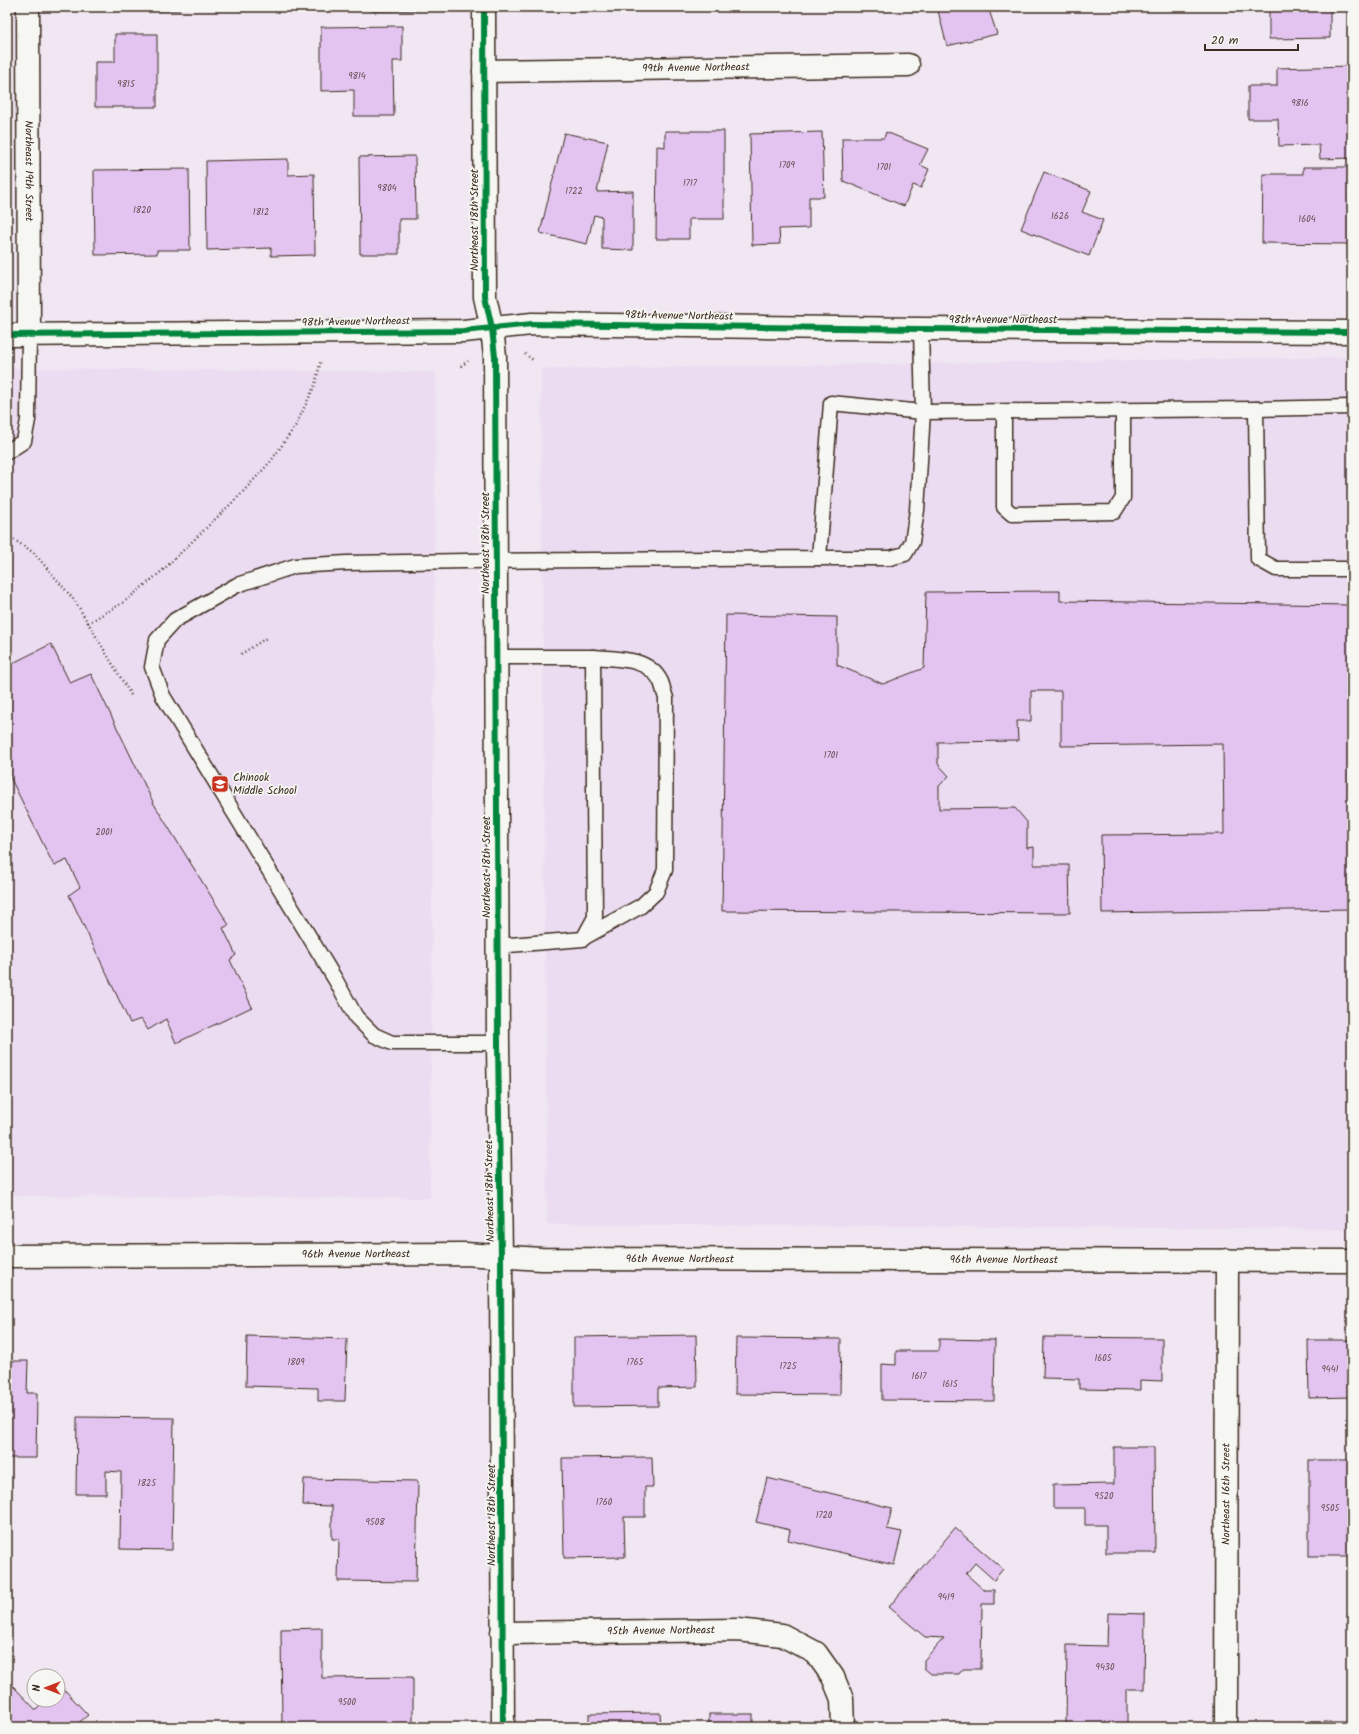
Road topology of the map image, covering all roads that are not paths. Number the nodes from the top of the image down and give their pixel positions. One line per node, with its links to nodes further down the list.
1 (28, 7): 9 (street, Northeast 19th Street)
2 (484, 7): 4 (street, Northeast 18th Street)
3 (908, 65): 4 (street, 99th Avenue Northeast)
4 (484, 71): 5 (street, Northeast 18th Street)
5 (492, 328): 6 (street, 98th Avenue Northeast); 9 (street, 98th Avenue Northeast); 17 (street, Northeast 18th Street)
6 (921, 329): 7 (street, 98th Avenue Northeast); 13 (lane)
7 (1352, 332)
8 (7, 335): 9 (street, 98th Avenue Northeast)
9 (29, 335): 15 (lane)
10 (1352, 407): 11 (lane)
11 (1256, 409): 12 (lane); 18 (lane)
12 (1123, 411): 14 (lane); 14 (lane)
13 (923, 412): 14 (lane); 16 (lane); 16 (lane)
14 (1004, 412)
15 (7, 452)
16 (819, 558): 17 (lane)
17 (496, 561): 20 (street, Northeast 18th Street); 23 (lane)
18 (1352, 569)
19 (593, 656): 20 (lane); 21 (lane); 21 (lane)
20 (496, 657): 22 (street, Northeast 18th Street)
21 (583, 939): 22 (lane)
22 (497, 946): 23 (street, Northeast 18th Street)
23 (498, 1043): 25 (street, Northeast 18th Street)
24 (7, 1256): 25 (street, 96th Avenue Northeast)
25 (501, 1256): 26 (street, 96th Avenue Northeast); 28 (street, Northeast 18th Street)
26 (1227, 1260): 27 (street, 96th Avenue Northeast); 31 (street, Northeast 16th Street)
27 (1352, 1261)
28 (502, 1633): 29 (street, Northeast 18th Street); 30 (street, 95th Avenue Northeast)
29 (503, 1727)
30 (843, 1727)
31 (1226, 1727)

